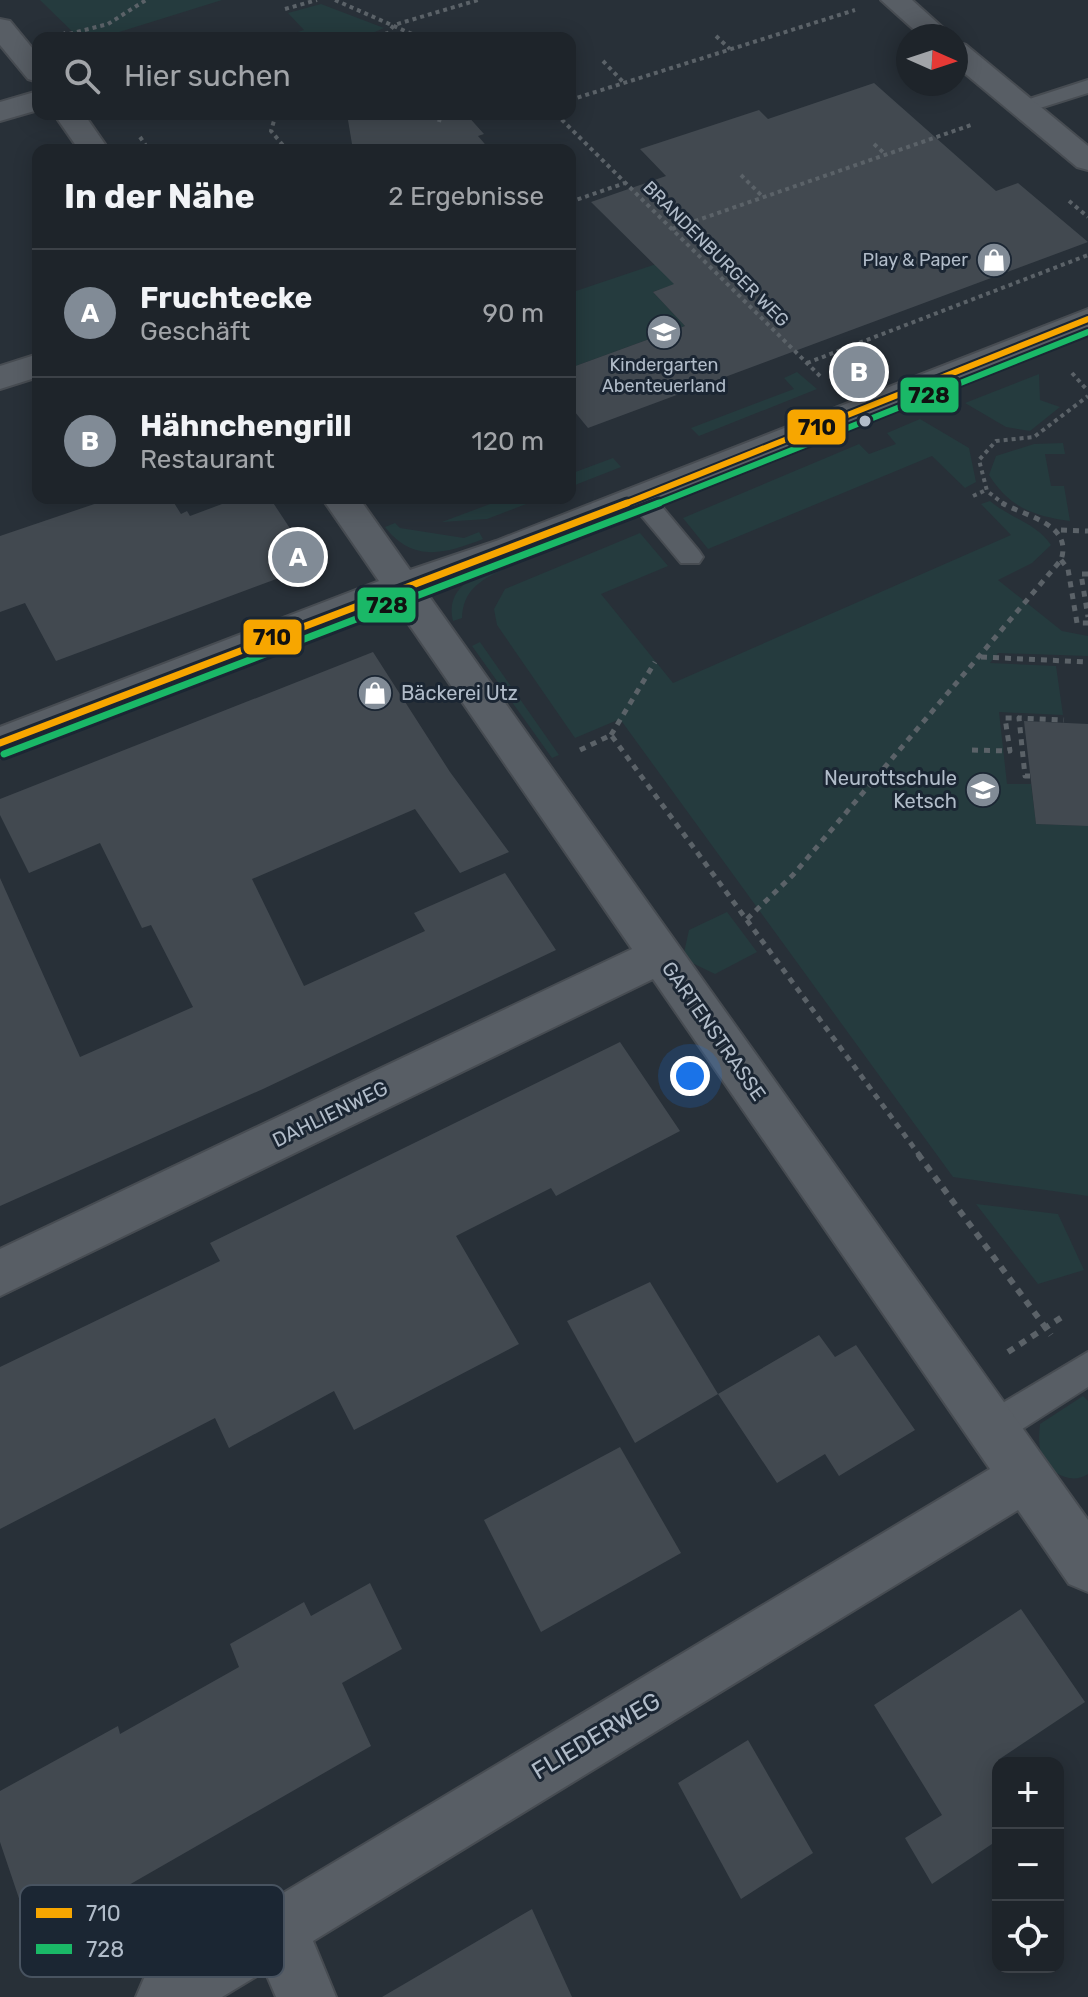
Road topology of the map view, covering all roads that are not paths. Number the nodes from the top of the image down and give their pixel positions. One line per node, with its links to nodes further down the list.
1 (895, 0): 2 (street)
2 (924, 24)
3 (0, 27): 5 (street)
4 (968, 61): 8 (street)
5 (32, 66)
6 (1088, 86): 8 (lane)
7 (32, 102): 9 (street)
8 (1024, 107): 12 (street)
9 (0, 112)
10 (73, 120): 11 (street)
11 (90, 144)
12 (1088, 161)
13 (1088, 319): 16 (street)
14 (32, 367): 15 (street)
15 (0, 378)
16 (639, 496): 18 (lane); 19 (street)
17 (344, 504): 19 (street, GARTENSTRASSE)
18 (690, 557)
19 (404, 586): 20 (street); 21 (street, GARTENSTRASSE)
20 (0, 743)
21 (661, 955): 22 (street, DAHLIENWEG); 24 (street, GARTENSTRASSE)
22 (0, 1273)
23 (1084, 1371): 24 (lane)
24 (993, 1428): 25 (street, GARTENSTRASSE)
25 (1026, 1476): 26 (street, GARTENSTRASSE); 27 (street, FLIEDERWEG)
26 (1088, 1565)
27 (284, 1925)
28 (284, 1944): 31 (street)
29 (199, 1977): 30 (street, FLIEDERWEG)
30 (166, 1997)
31 (306, 1997)

